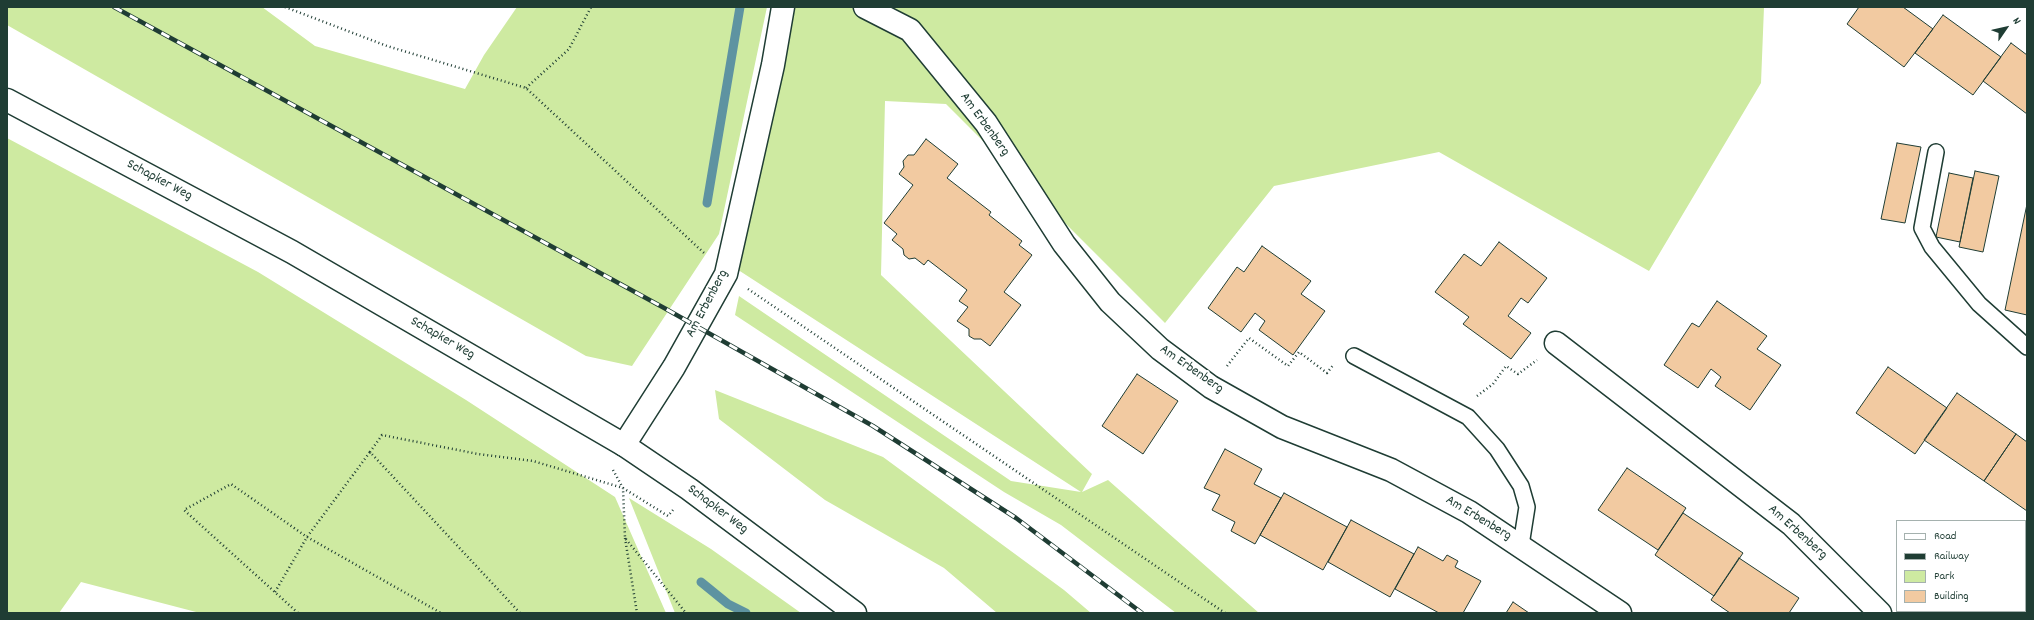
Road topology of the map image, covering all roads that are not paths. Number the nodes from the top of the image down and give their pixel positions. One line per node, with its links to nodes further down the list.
1 (783, 7): 8 (street, Am Erbenberg)
2 (865, 7): 9 (street, Am Erbenberg)
3 (7, 100): 8 (street, Schapker Weg)
4 (1936, 152): 6 (lane)
5 (1556, 343): 12 (street, Am Erbenberg)
6 (2027, 347)
7 (1354, 356): 9 (lane)
8 (624, 445): 10 (street, Schapker Weg)
9 (1521, 545): 11 (street, Am Erbenberg)
10 (855, 613)
11 (1620, 613)
12 (1880, 613)

